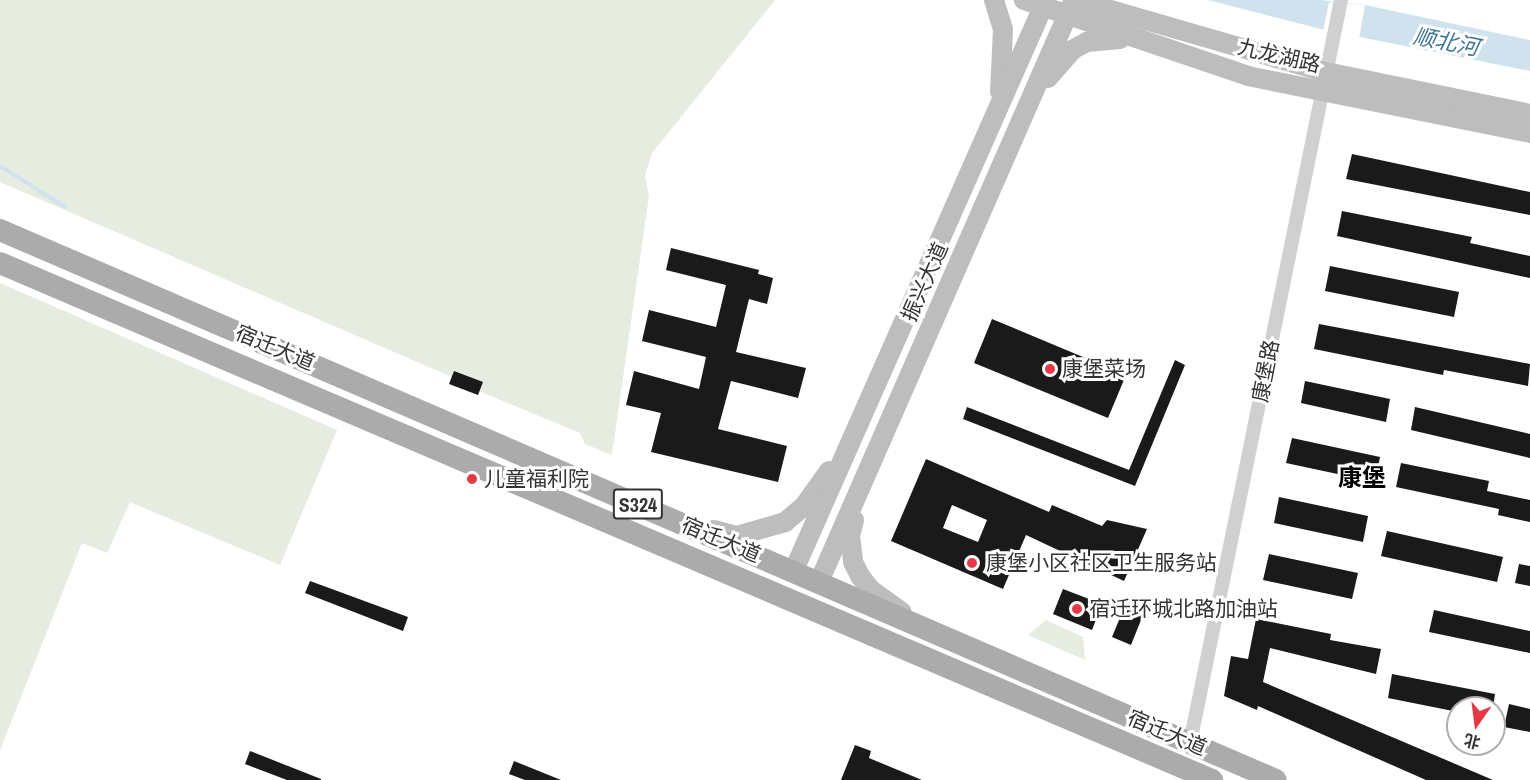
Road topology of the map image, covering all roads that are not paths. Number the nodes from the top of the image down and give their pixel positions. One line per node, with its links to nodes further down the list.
1 (994, 0): 10 (main road)
2 (1024, 0): 5 (main road, 九龙湖路)
3 (1122, 0): 7 (main road)
4 (1341, 0): 9 (street, 康堡路)
5 (1044, 4): 6 (main road, 九龙湖路); 10 (main road, 振兴大道)
6 (1072, 6): 7 (main road, 九龙湖路); 8 (main road, 九龙湖路); 11 (main road, 振兴大道)
7 (1159, 24): 9 (main road, 九龙湖路)
8 (1133, 39): 9 (main road, 九龙湖路); 11 (main road)
9 (1324, 81): 12 (main road, 九龙湖路); 13 (main road, 九龙湖路); 22 (street, 康堡路)
10 (999, 109): 16 (main road, 振兴大道)
11 (1025, 112): 17 (main road, 振兴大道)
12 (1530, 114)
13 (1530, 133)
14 (0, 230): 18 (main road, 宿迁大道 / S324)
15 (0, 263): 23 (main road, 宿迁大道 / S324)
16 (861, 424): 18 (main road); 19 (main road, 振兴大道)
17 (882, 440): 20 (main road, 振兴大道); 21 (main road)
18 (667, 517): 19 (main road, 宿迁大道 / S324)
19 (794, 570): 20 (main road, 宿迁大道 / S324)
20 (819, 582): 21 (main road, 宿迁大道 / S324)
21 (949, 638): 22 (main road, 宿迁大道 / S324)
22 (1190, 743): 24 (main road, 宿迁大道 / S324)
23 (1204, 778)
24 (1276, 780)

